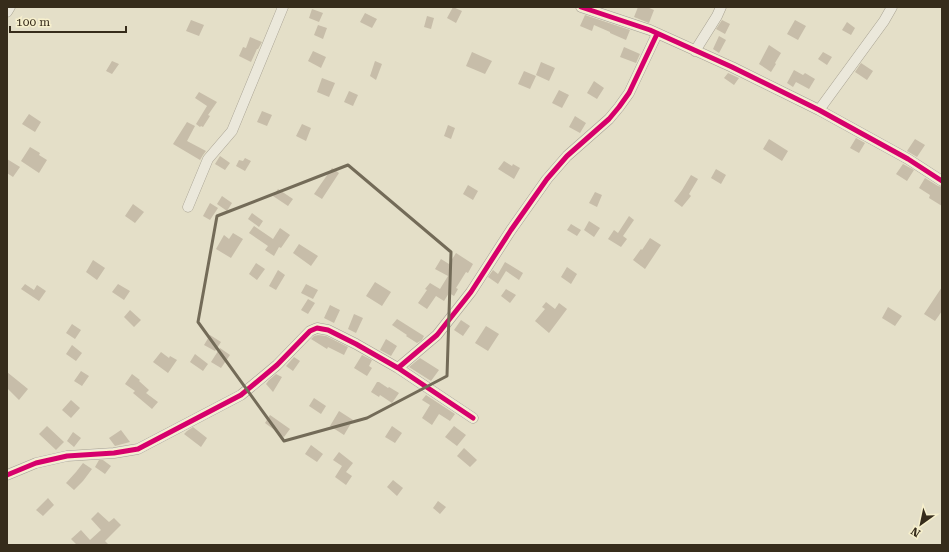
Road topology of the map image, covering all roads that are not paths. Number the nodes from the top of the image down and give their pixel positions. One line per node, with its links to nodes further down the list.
1 (10, 7): 6 (street)
2 (284, 7): 11 (street)
3 (581, 7): 7 (street)
4 (721, 7): 8 (street)
5 (892, 7): 9 (street)
6 (7, 12)
7 (657, 34): 8 (street); 12 (street)
8 (695, 51): 9 (street)
9 (819, 110): 10 (street)
10 (942, 181)
11 (188, 207)
12 (398, 368): 13 (street); 14 (street)
13 (473, 418)
14 (7, 475)

